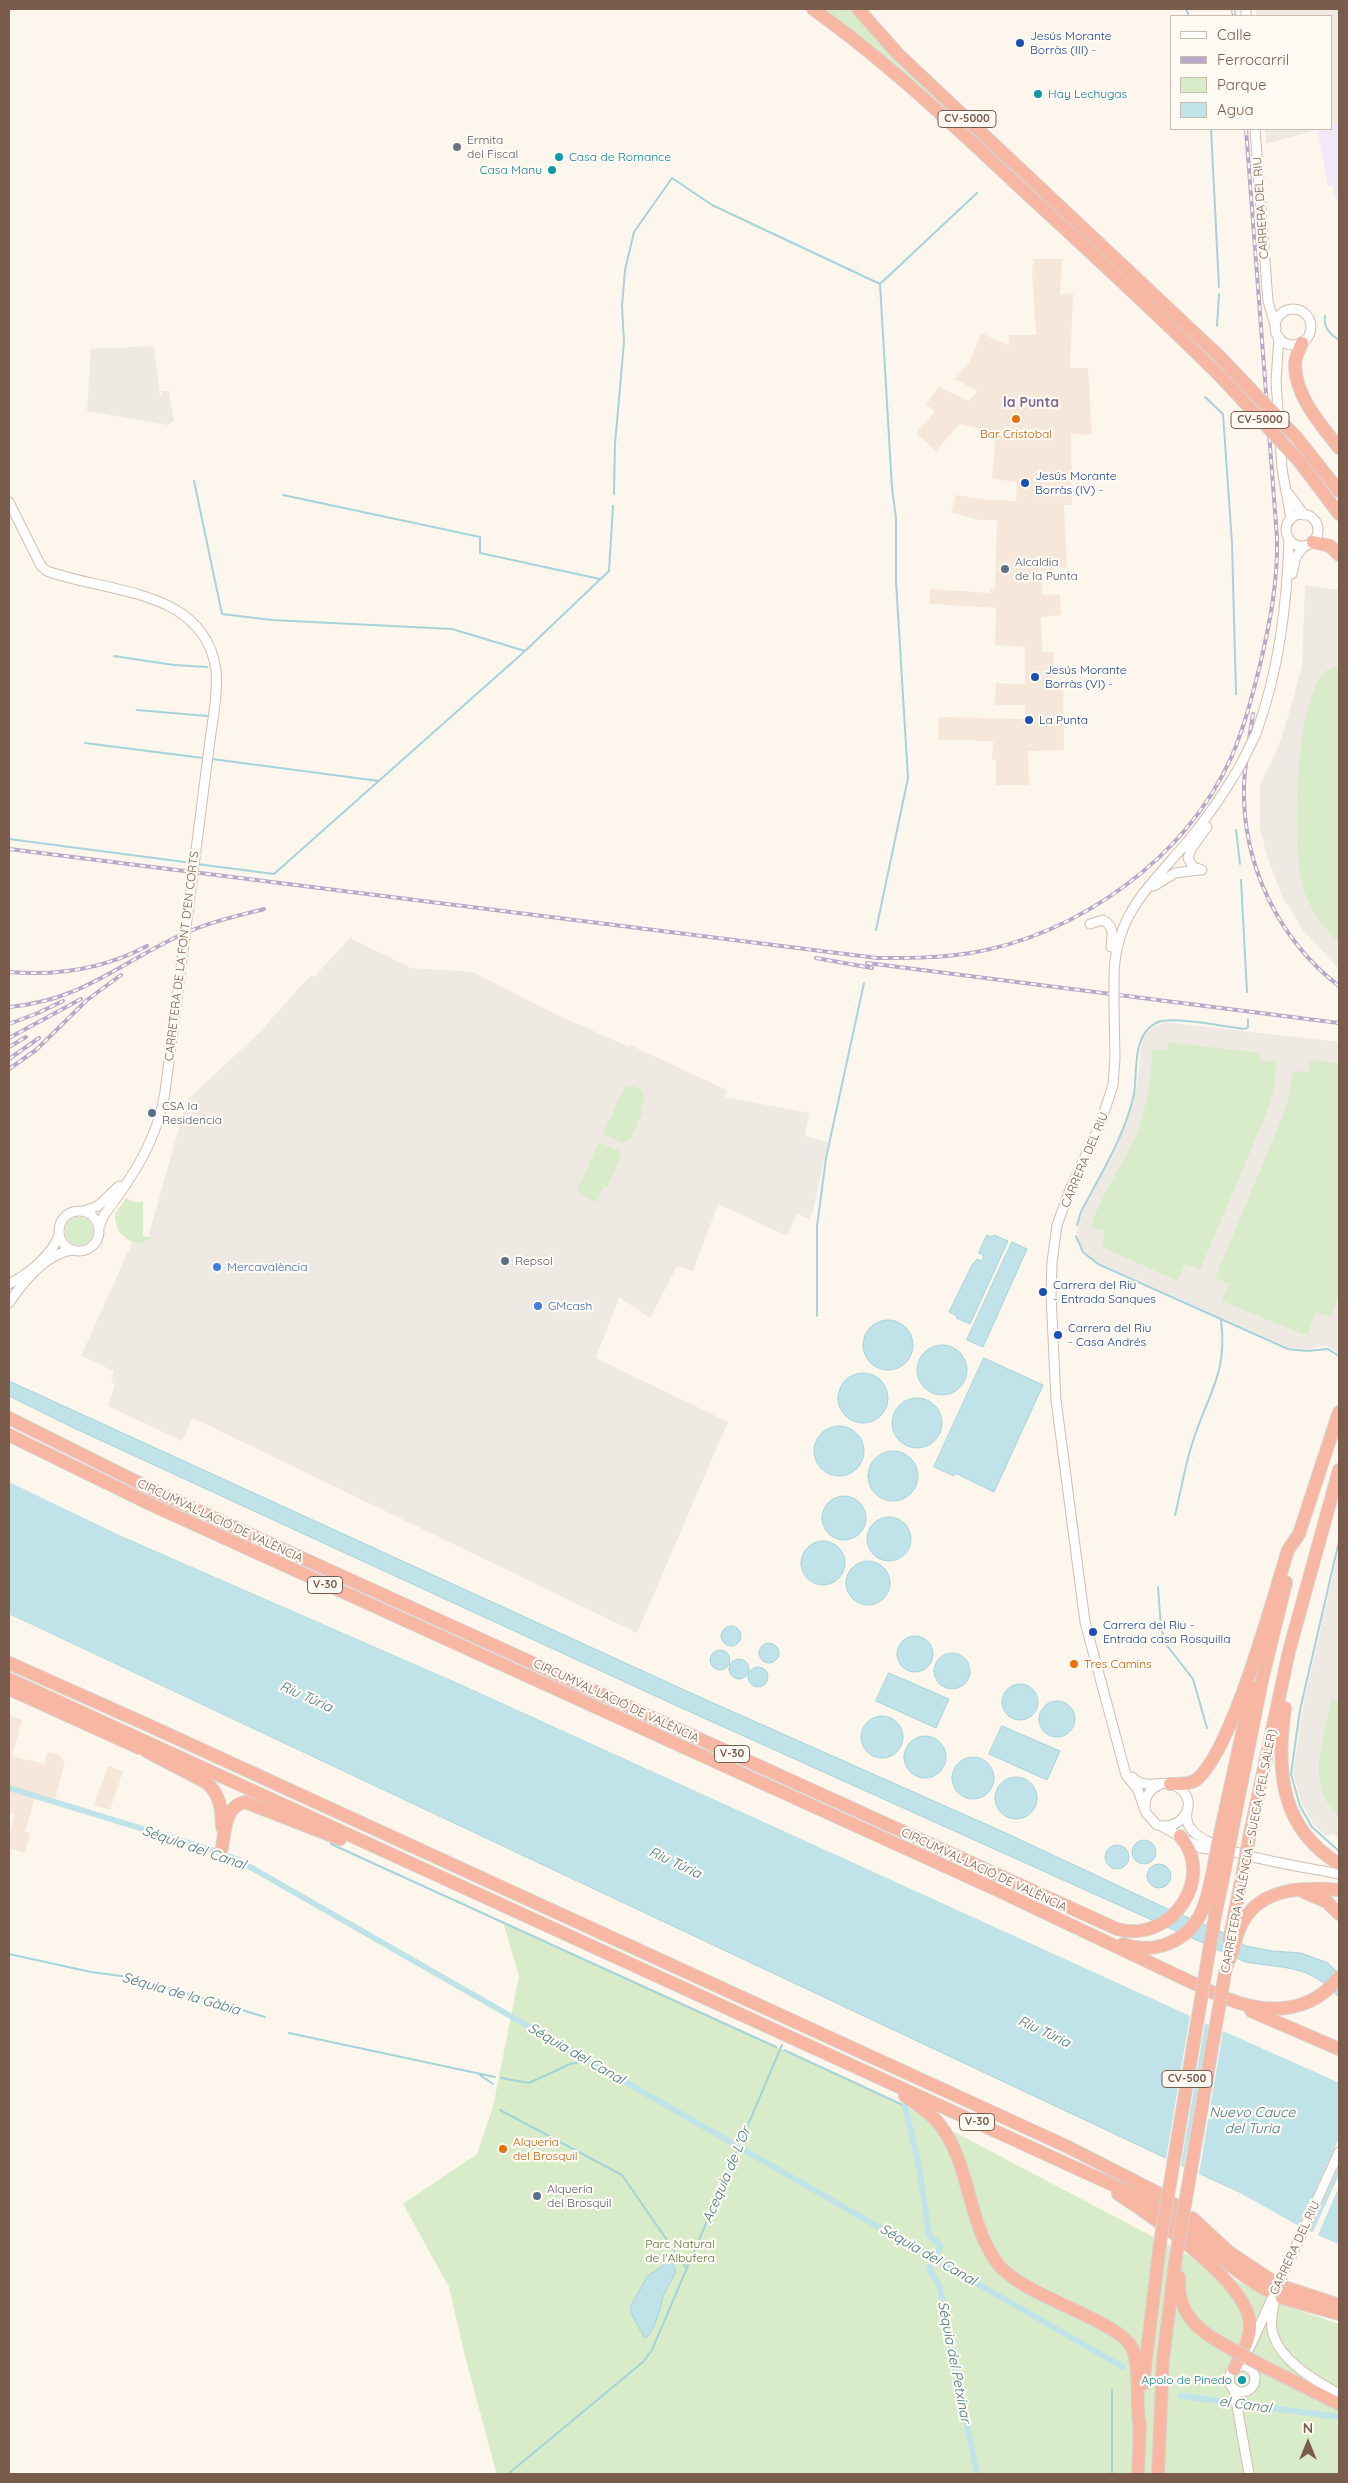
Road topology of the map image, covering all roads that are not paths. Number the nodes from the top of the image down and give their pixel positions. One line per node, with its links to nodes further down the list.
1 (808, 9): 4 (highway)
2 (813, 9): 4 (highway, CV-5000)
3 (858, 9): 13 (highway, CV-5000, bridge)
4 (853, 37): 15 (highway, CV-5000, bridge)
5 (1255, 130): 6 (street, CARRERA DEL RIU)
6 (1267, 288): 7 (street); 8 (street, CARRERA DEL RIU)
7 (1289, 310): 8 (street); 9 (street)
8 (1277, 333): 9 (street); 10 (street, CARRERA DEL RIU)
9 (1297, 344): 10 (street); 11 (highway)
10 (1278, 362): 12 (street, CARRERA DEL RIU)
11 (1339, 448)
12 (1286, 490): 16 (street, CARRERA DEL RIU); 17 (street, CARRERA DEL RIU)
13 (1339, 491)
14 (9, 502): 26 (street, CARRETERA DE LA FONT D'EN CORTS, bridge)
15 (1339, 514)
16 (1304, 515): 17 (street); 19 (street)
17 (1291, 520): 18 (street)
18 (1289, 538): 19 (street); 21 (street, CARRERA DEL RIU)
19 (1309, 544): 20 (highway); 21 (street, CARRERA DEL RIU)
20 (1339, 555)
21 (1287, 591): 22 (street, CARRERA DEL RIU, bridge)
22 (1222, 797): 23 (street, CARRERA DEL RIU); 23 (street)
23 (1128, 914): 25 (street, CARRERA DEL RIU)
24 (1090, 924): 25 (street)
25 (1114, 966): 46 (street, CARRERA DEL RIU, bridge)
26 (136, 1167): 27 (street, CARRETERA DE LA FONT D'EN CORTS); 28 (street, CARRETERA DE LA FONT D'EN CORTS)
27 (84, 1211): 28 (street); 29 (street)
28 (100, 1227): 30 (street)
29 (59, 1235): 30 (street); 31 (street)
30 (72, 1250): 32 (street)
31 (9, 1284)
32 (9, 1303)
33 (1339, 1412): 37 (highway)
34 (9, 1418): 39 (highway, CIRCUMVAL·LACIÓ DE VALÈNCIA / V-30)
35 (9, 1434): 44 (highway, CIRCUMVAL·LACIÓ DE VALÈNCIA / V-30)
36 (1339, 1470): 38 (highway, CARRETERA VALÈNCIA - SUECA (PEL SALER))
37 (1299, 1534): 47 (highway); 56 (highway, bridge)
38 (1302, 1599): 55 (highway); 62 (highway, CARRETERA VALÈNCIA - SUECA (PEL SALER), bridge)
39 (441, 1623): 44 (highway); 52 (highway, CIRCUMVAL·LACIÓ DE VALÈNCIA / V-30)
40 (9, 1663): 43 (highway, V-30)
41 (9, 1679): 48 (highway, V-30)
42 (9, 1689): 45 (highway)
43 (99, 1704): 48 (highway); 72 (highway, V-30)
44 (644, 1729): 58 (highway, CIRCUMVAL·LACIÓ DE VALÈNCIA / V-30)
45 (146, 1751): 53 (highway); 53 (highway)
46 (1125, 1769): 47 (street); 49 (street, CARRERA DEL RIU)
47 (1165, 1784): 49 (street); 50 (street)
48 (277, 1801): 63 (highway, V-30)
49 (1144, 1808): 51 (street)
50 (1187, 1812): 51 (street); 54 (street)
51 (1163, 1827): 52 (street)
52 (1180, 1836): 54 (street)
53 (362, 1848): 63 (highway)
54 (1239, 1853): 57 (street)
55 (1339, 1864)
56 (1219, 1866): 58 (highway); 85 (highway, CARRETERA VALÈNCIA - SUECA (PEL SALER) / CV-500, bridge)
57 (1339, 1874)
58 (994, 1889): 65 (highway, CIRCUMVAL·LACIÓ DE VALÈNCIA / V-30)
59 (1339, 1890): 60 (highway)
60 (1286, 1891): 61 (highway); 62 (highway)
61 (1339, 1914)
62 (1236, 1925): 74 (highway, CARRETERA VALÈNCIA - SUECA (PEL SALER) / CV-500, bridge)
63 (611, 1955): 69 (highway, V-30)
64 (1339, 1977): 66 (highway)
65 (1195, 1984)
66 (1266, 2018): 67 (highway); 68 (highway)
67 (1339, 2042)
68 (1339, 2050)
69 (875, 2078): 71 (highway, V-30); 85 (highway)
70 (1339, 2152): 75 (street, CARRERA DEL RIU)
71 (1078, 2169): 75 (highway, V-30); 80 (highway)
72 (1160, 2194)
73 (1192, 2218): 75 (highway)
74 (1178, 2258): 84 (highway, bridge); 87 (highway, CARRETERA VALÈNCIA - SUECA (PEL SALER) / CV-500)
75 (1278, 2291): 76 (highway); 77 (highway); 78 (highway); 79 (street, CARRERA DEL RIU); 82 (street)
76 (1339, 2305)
77 (1339, 2309)
78 (1339, 2316)
79 (1252, 2345): 80 (street, CARRERA DEL RIU); 81 (street, CARRERA DEL RIU)
80 (1236, 2368): 81 (street); 83 (street)
81 (1250, 2370): 83 (street)
82 (1339, 2394)
83 (1239, 2397): 88 (street)
84 (1339, 2404)
85 (1140, 2429): 86 (highway, CARRETERA VALÈNCIA - SUECA (PEL SALER) / CV-500)
86 (1138, 2474)
87 (1158, 2474)
88 (1249, 2474)

